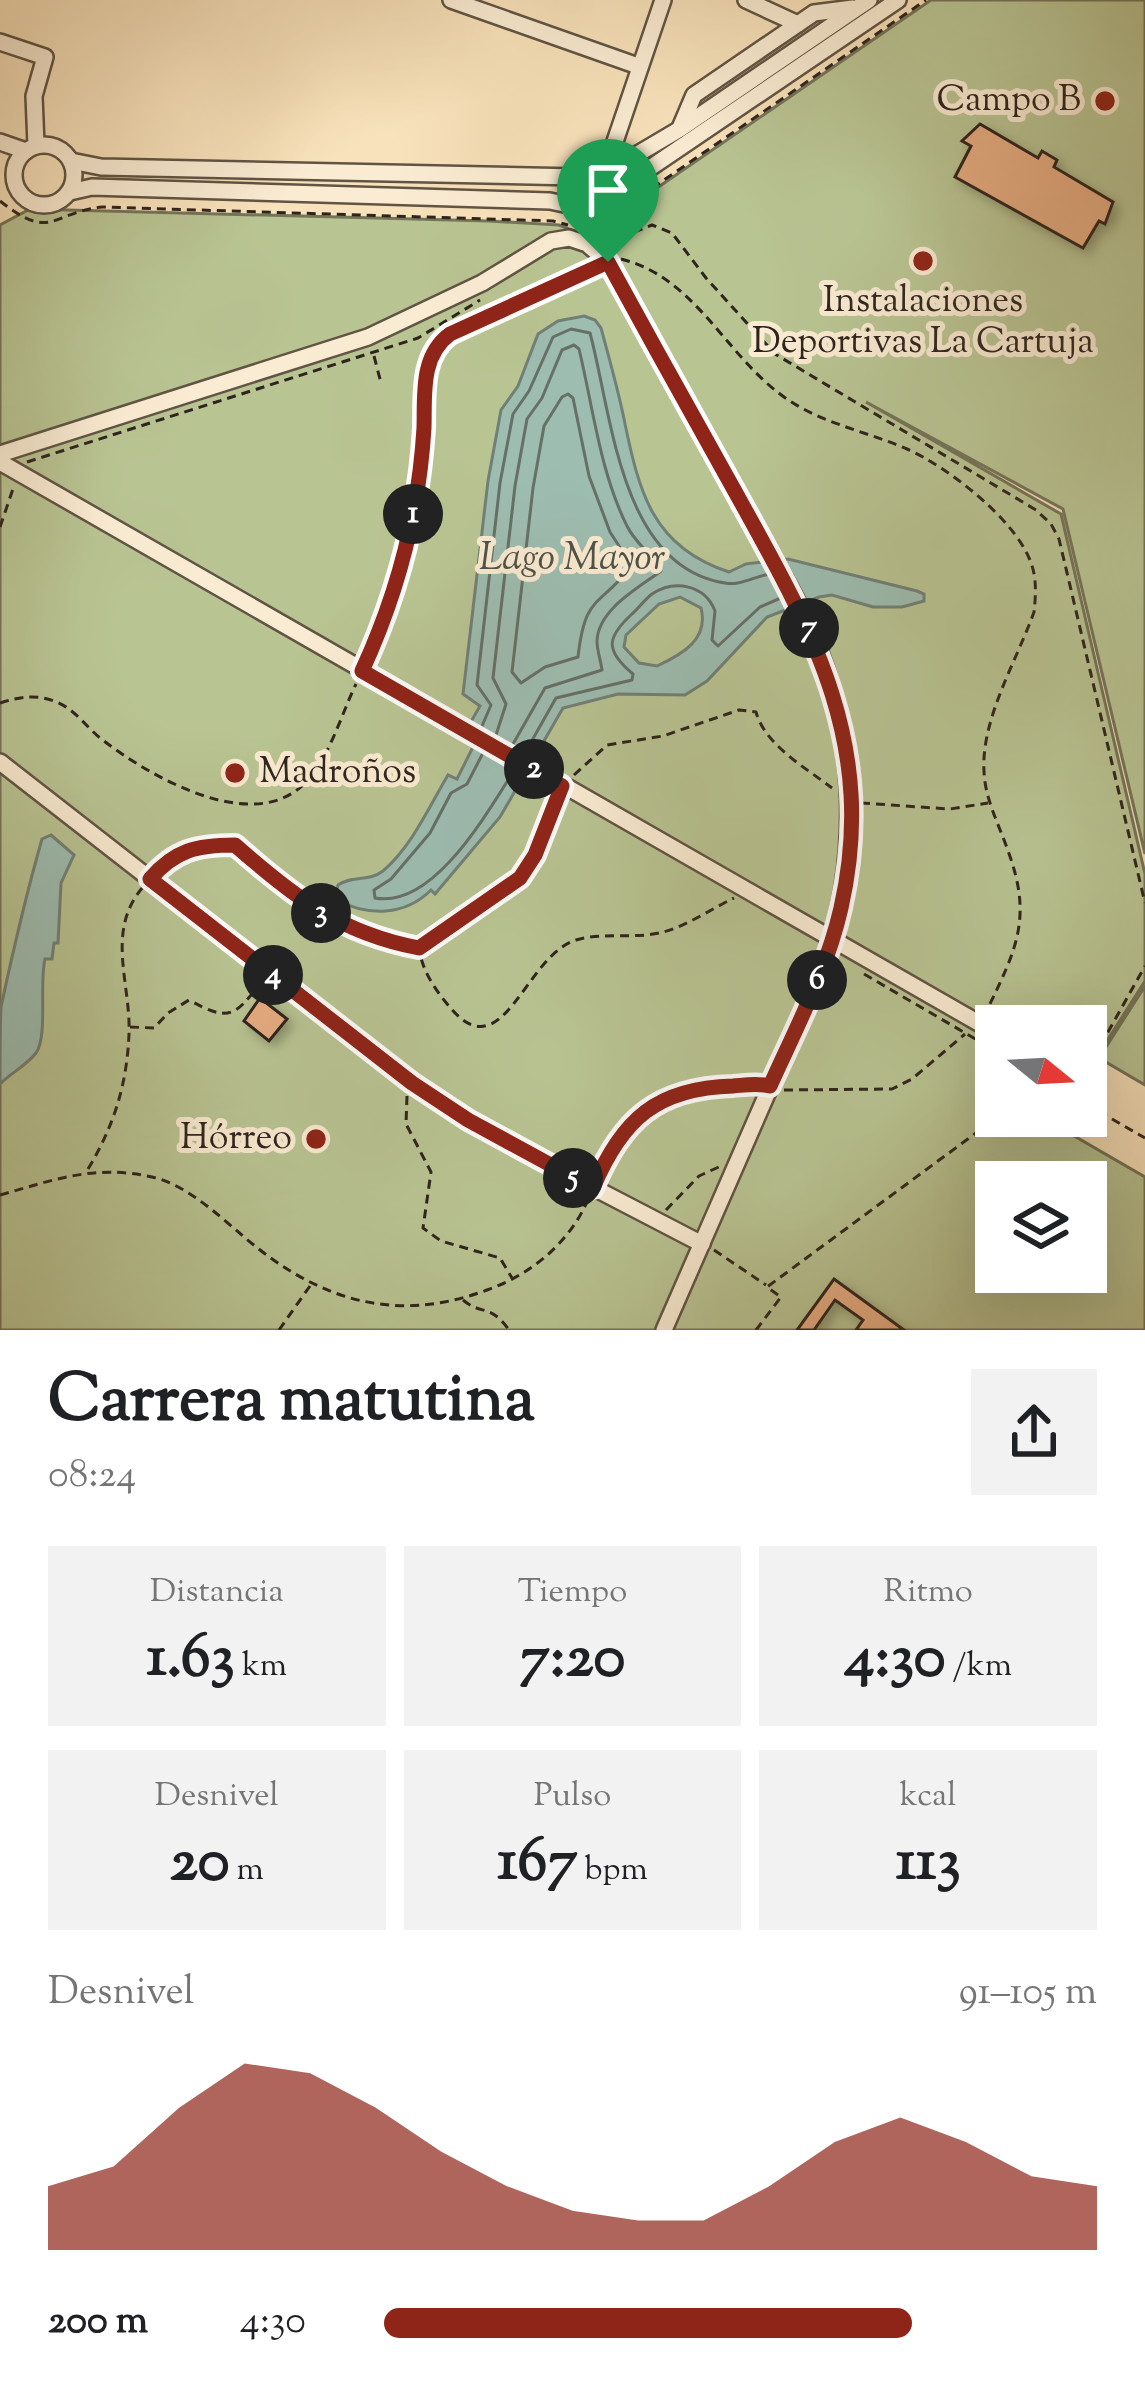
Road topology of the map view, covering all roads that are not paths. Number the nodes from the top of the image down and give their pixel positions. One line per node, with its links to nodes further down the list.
1 (451, 0): 8 (street)
2 (663, 0): 8 (street)
3 (746, 0): 6 (street)
4 (898, 0): 16 (street)
5 (866, 2): 6 (street); 9 (street)
6 (798, 24): 9 (street)
7 (0, 42): 11 (street)
8 (638, 66): 13 (street)
9 (680, 129): 13 (street)
10 (0, 142): 11 (street)
11 (31, 148): 12 (street); 15 (street)
12 (71, 161): 14 (street); 17 (street)
13 (610, 167): 14 (street); 16 (street)
14 (578, 177): 18 (street)
15 (7, 181): 17 (street)
16 (627, 190): 18 (street)
17 (70, 191): 18 (street)
18 (581, 210): 19 (street)
19 (569, 238): 20 (street); 22 (street)
20 (7, 464): 22 (street)
21 (0, 762): 24 (street)
22 (832, 940): 23 (street); 24 (street)
23 (975, 1029)
24 (702, 1244): 25 (street)
25 (664, 1330)

